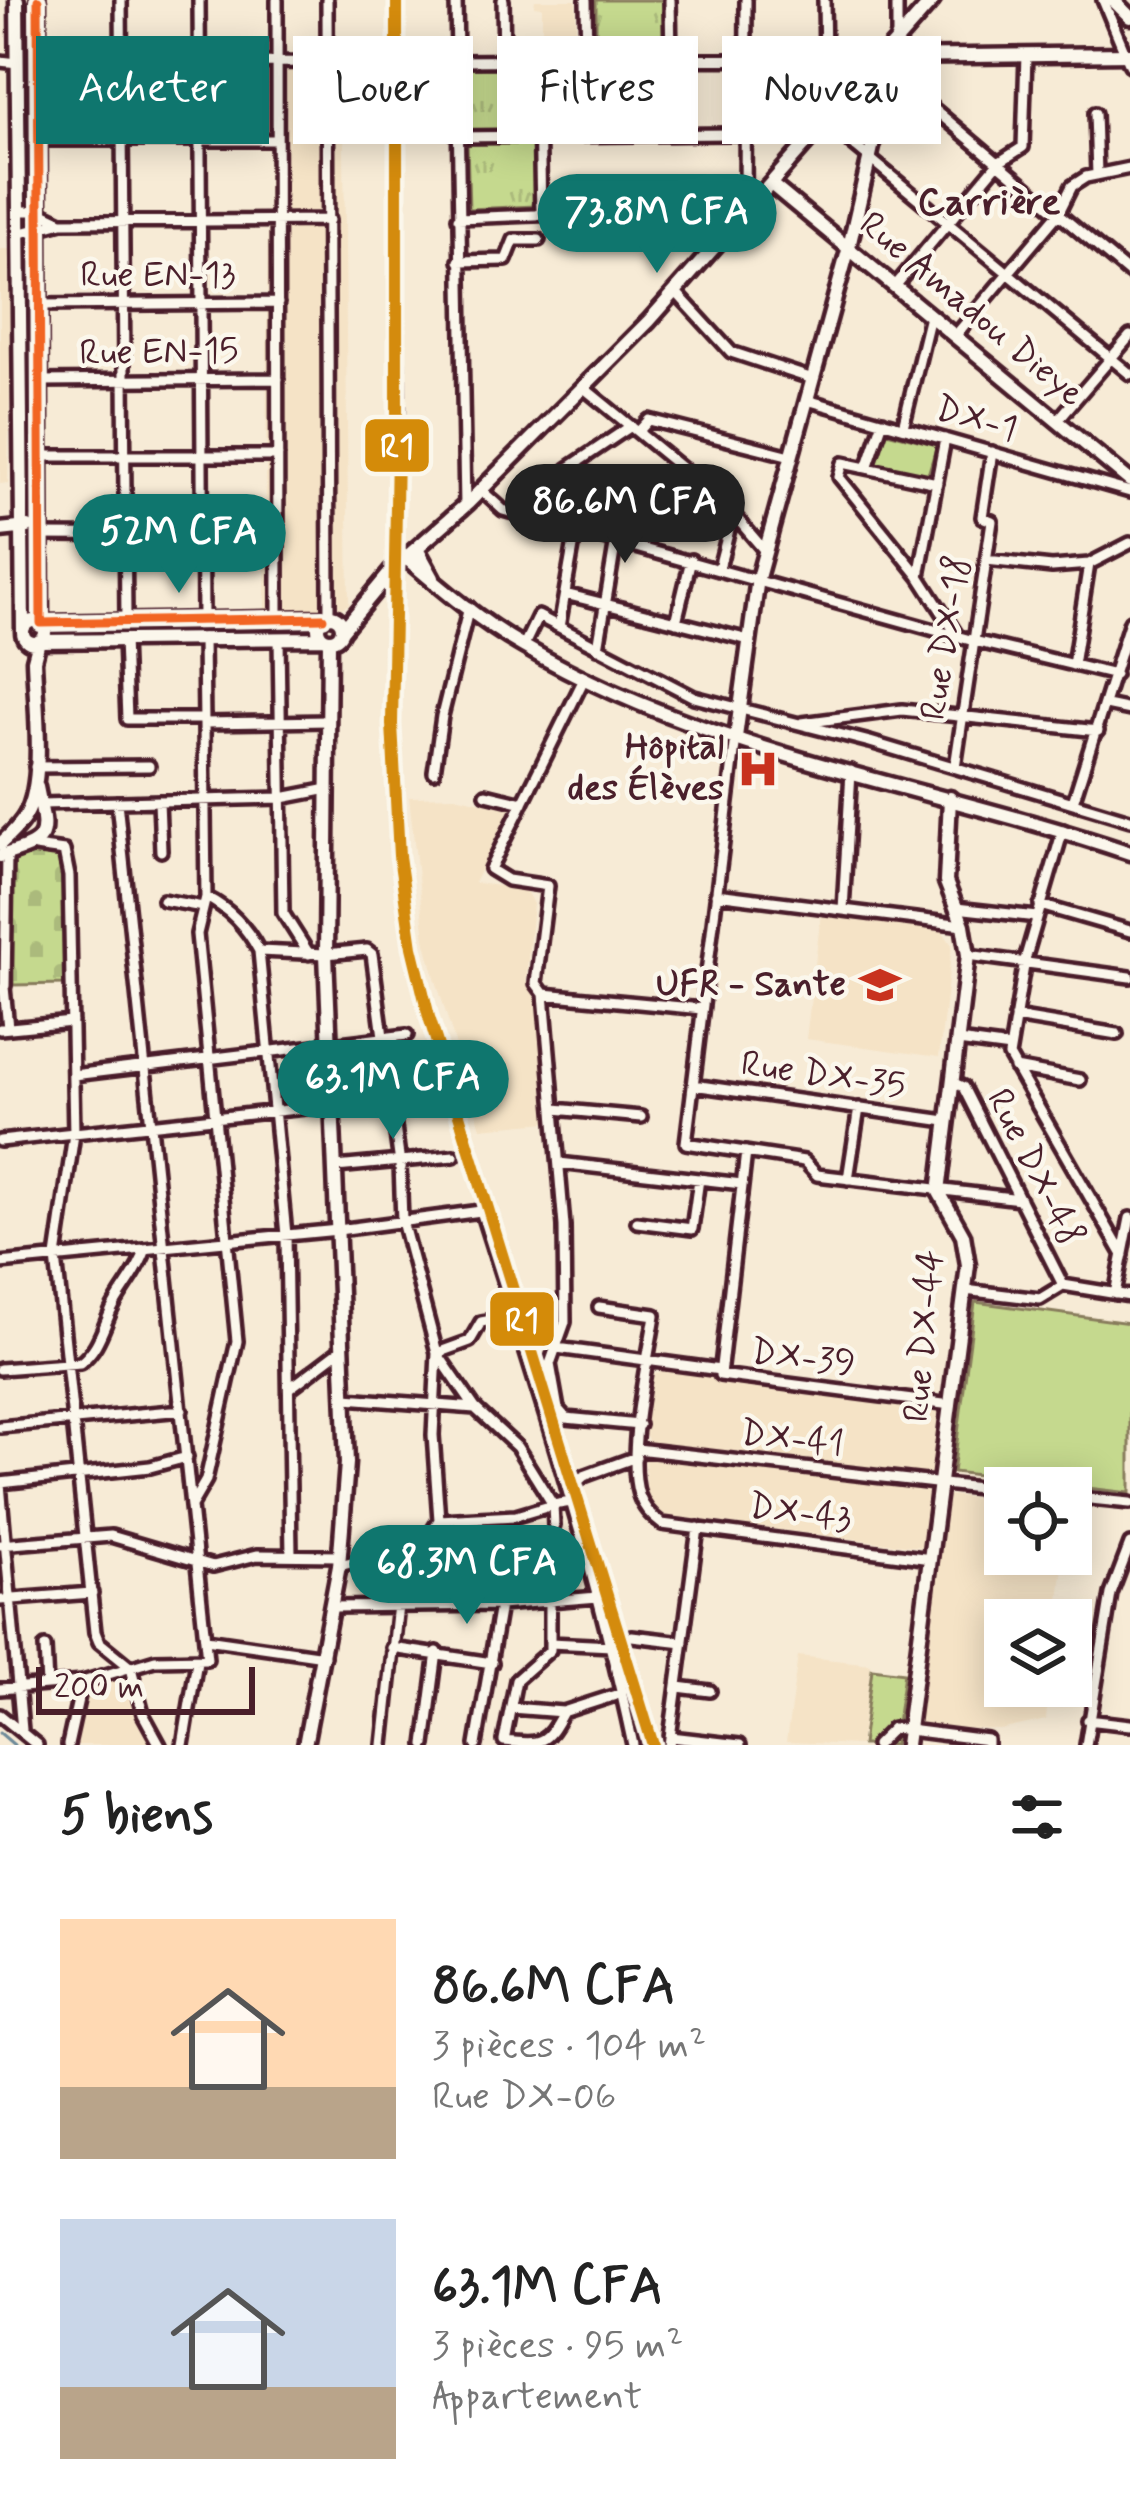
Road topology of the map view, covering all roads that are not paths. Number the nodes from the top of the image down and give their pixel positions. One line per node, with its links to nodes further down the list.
1 (17, 0): 37 (street)
2 (38, 0): 18 (street)
3 (121, 0): 19 (street)
4 (199, 0): 20 (street)
5 (277, 0): 35 (street)
6 (327, 0): 21 (street)
7 (456, 0): 22 (street)
8 (503, 0): 23 (street)
9 (586, 0): 24 (street)
10 (670, 0): 25 (street)
11 (746, 0): 26 (street)
12 (824, 0): 27 (street)
13 (897, 0): 28 (street)
14 (932, 0): 29 (street)
15 (1103, 0): 32 (street)
16 (1113, 0): 17 (street)
17 (1130, 16)
18 (39, 36)
19 (122, 36)
20 (200, 36)
21 (327, 36)
22 (456, 36)
23 (504, 36)
24 (587, 36)
25 (670, 36)
26 (746, 36)
27 (825, 36)
28 (897, 36)
29 (899, 36)
30 (1026, 56): 31 (street); 32 (street); 53 (street)
31 (941, 57)
32 (1128, 57)
33 (0, 61): 37 (street)
34 (269, 62): 35 (street)
35 (277, 62): 36 (street); 41 (street)
36 (293, 62)
37 (18, 63): 59 (street)
38 (1095, 113): 55 (street)
39 (941, 115): 53 (street)
40 (269, 140): 41 (street)
41 (277, 140): 65 (street)
42 (39, 144): 58 (street)
43 (121, 144): 67 (street)
44 (200, 144): 64 (street)
45 (328, 144): 63 (street)
46 (457, 144): 62 (street)
47 (539, 144): 60 (street)
48 (745, 144): 57 (street)
49 (808, 144): 56 (street)
50 (846, 144): 52 (street)
51 (873, 144): 52 (street)
52 (869, 159): 68 (street); 72 (street)
53 (998, 163): 61 (street); 68 (street)
54 (1130, 168): 55 (street)
55 (1096, 175): 61 (street)
56 (772, 184): 57 (street); 72 (street, Rue Amadou Dieye)
57 (747, 209): 60 (street); 77 (street)
58 (39, 211): 59 (street); 66 (street); 69 (street)
59 (18, 212): 70 (street)
60 (541, 214): 62 (street)
61 (1058, 214): 74 (street); 75 (street)
62 (458, 218): 73 (street)
63 (328, 220): 65 (street); 136 (street)
64 (201, 221): 65 (street); 67 (street); 79 (street)
65 (278, 221): 78 (street)
66 (62, 222): 67 (street); 69 (street)
67 (122, 222): 81 (street)
68 (947, 225): 74 (street); 76 (street)
69 (38, 229): 70 (street); 80 (street)
70 (18, 234): 117 (street)
71 (539, 239): 73 (street)
72 (849, 247): 76 (street, Rue Amadou Dieye); 89 (street)
73 (459, 261): 113 (street)
74 (1008, 274): 84 (street); 85 (street)
75 (1130, 274)
76 (896, 285): 82 (street, Rue Amadou Dieye)
77 (675, 291): 89 (street); 92 (street)
78 (278, 302): 79 (street, Rue EN-13); 88 (street)
79 (202, 303): 81 (street, Rue EN-13); 87 (street)
80 (38, 304): 81 (street, Rue EN-13); 91 (street)
81 (123, 304): 90 (street)
82 (930, 316): 84 (street, Rue Amadou Dieye); 96 (street)
83 (1130, 335): 85 (street)
84 (955, 336): 94 (street, Rue Amadou Dieye)
85 (1112, 358): 86 (street); 94 (street)
86 (1130, 374)
87 (202, 379): 88 (street, Rue EN-15); 90 (street, Rue EN-15); 103 (street)
88 (278, 379): 101 (street)
89 (813, 379): 93 (street)
90 (124, 380): 91 (street, Rue EN-15); 104 (street)
91 (40, 381): 100 (street)
92 (584, 388): 97 (street); 111 (street)
93 (807, 400): 95 (street, DX-1); 102 (street)
94 (1058, 421): 108 (street, Rue Amadou Dieye)
95 (883, 422): 96 (street, DX-1); 105 (street)
96 (903, 427): 98 (street, DX-1)
97 (634, 429): 102 (street); 106 (street); 107 (street)
98 (945, 439): 99 (street, DX-1); 109 (street)
99 (992, 452): 112 (street, DX-1); 127 (street, Rue DX-18)
100 (40, 456): 104 (street); 116 (street)
101 (278, 456): 103 (street); 139 (street)
102 (791, 456): 124 (street)
103 (202, 457): 104 (street); 120 (street)
104 (124, 458): 119 (street)
105 (867, 468): 109 (street); 130 (street)
106 (567, 469): 110 (street); 115 (street)
107 (685, 470): 110 (street); 114 (street)
108 (1130, 481)
109 (937, 483): 130 (street)
110 (652, 488): 123 (street)
111 (481, 490): 113 (street); 115 (street)
112 (1130, 492)
113 (465, 506): 125 (street)
114 (733, 514): 124 (street); 129 (street)
115 (551, 523): 118 (street)
116 (40, 525): 117 (street); 119 (street); 142 (street)
117 (14, 526): 146 (street)
118 (576, 530): 121 (street); 132 (street)
119 (125, 536): 120 (street); 137 (street)
120 (203, 536): 138 (street)
121 (616, 540): 123 (street); 134 (street)
122 (1130, 543): 128 (street)
123 (636, 546): 126 (street)
124 (765, 551): 131 (street)
125 (411, 553): 133 (street); 135 (street)
126 (691, 560): 129 (street); 141 (street)
127 (986, 560): 128 (street); 152 (street, Rue DX-18)
128 (1089, 564): 156 (street)
129 (718, 568): 131 (street)
130 (919, 575): 145 (street)
131 (758, 578): 145 (street); 151 (street)
132 (565, 594): 134 (street); 143 (street)
133 (363, 603): 136 (street); 144 (street)
134 (605, 605): 141 (street); 155 (street)
135 (469, 607): 154 (street); 172 (street)
136 (329, 617): 139 (street); 144 (street); 150 (street)
137 (126, 620): 138 (street); 142 (street)
138 (203, 620): 139 (street)
139 (278, 620)
140 (1130, 621): 153 (street)
141 (676, 622): 151 (street)
142 (41, 623): 146 (street)
143 (559, 627): 154 (street); 155 (street)
144 (341, 632): 150 (street)
145 (957, 635): 152 (street)
146 (32, 638): 149 (street); 173 (street)
147 (203, 638): 148 (street); 149 (street); 163 (street)
148 (280, 638): 150 (street); 165 (street)
149 (124, 639): 163 (street)
150 (325, 639): 164 (street)
151 (749, 640): 161 (street)
152 (974, 641): 156 (street); 162 (street, Rue DX-18)
153 (1127, 642): 157 (street)
154 (523, 646): 158 (street)
155 (598, 648): 161 (street)
156 (1073, 665): 157 (street)
157 (1114, 675): 159 (street)
158 (584, 679): 168 (street); 182 (street)
159 (1106, 705): 160 (street); 167 (street)
160 (1130, 710)
161 (740, 711): 166 (street); 168 (street)
162 (963, 716): 166 (street); 167 (street); 170 (street, Rue DX-18)
163 (204, 721): 165 (street); 178 (street)
164 (328, 721): 165 (street); 174 (street)
165 (280, 722): 176 (street)
166 (797, 724): 170 (street)
167 (1098, 731): 181 (street)
168 (736, 737): 171 (street); 191 (street)
169 (149, 766): 173 (street)
170 (955, 767): 181 (street)
171 (850, 771): 177 (street); 195 (street)
172 (434, 772)
173 (35, 773): 183 (street); 184 (street)
174 (328, 789): 176 (street); 201 (street)
175 (485, 794): 182 (street)
176 (282, 798): 178 (street); 200 (street)
177 (950, 798): 186 (street); 194 (street)
178 (205, 800): 179 (street); 193 (street)
179 (159, 801): 180 (street); 188 (street)
180 (117, 802): 183 (street); 219 (street)
181 (1073, 802): 185 (street)
182 (523, 803): 206 (street)
183 (41, 804): 187 (street)
184 (26, 816): 187 (street); 189 (street)
185 (1130, 820)
186 (1063, 830): 190 (street); 196 (street)
187 (32, 847): 189 (street); 209 (street)
188 (161, 850)
189 (2, 851): 205 (street)
190 (1130, 853)
191 (716, 894): 195 (street); 207 (street)
192 (163, 900): 193 (street)
193 (204, 902): 199 (street); 218 (street)
194 (956, 908): 196 (street); 197 (street)
195 (843, 910): 197 (street)
196 (1039, 911): 198 (street); 203 (street)
197 (964, 925): 202 (street)
198 (1130, 931)
199 (260, 951): 200 (street); 217 (street)
200 (308, 954): 201 (street)
201 (326, 954): 213 (street); 215 (street)
202 (968, 955): 203 (street); 214 (street)
203 (1025, 960): 204 (street); 208 (street)
204 (1130, 977)
205 (2, 987): 210 (street)
206 (544, 994): 207 (street); 228 (street)
207 (702, 1009): 224 (street)
208 (1016, 1017): 211 (street); 216 (street)
209 (72, 1022): 210 (street); 221 (street)
210 (4, 1029)
211 (1117, 1034)
212 (406, 1035): 213 (street)
213 (383, 1038): 215 (street); 225 (street)
214 (958, 1040): 216 (street); 223 (street)
215 (328, 1045): 217 (street); 226 (street)
216 (1010, 1048): 220 (street)
217 (268, 1052): 218 (street); 229 (street)
218 (207, 1059): 219 (street); 230 (street)
219 (145, 1066): 221 (street); 233 (street)
220 (1015, 1068): 222 (street); 254 (street)
221 (73, 1075): 234 (street)
222 (1080, 1080)
223 (951, 1082): 232 (street); 245 (street, Rue DX-48)
224 (693, 1085): 227 (street, Rue DX-35); 236 (street)
225 (389, 1100): 226 (street); 239 (street)
226 (332, 1106): 229 (street); 240 (street)
227 (859, 1108): 232 (street, Rue DX-35); 242 (street)
228 (555, 1109): 231 (street); 238 (street)
229 (274, 1112): 230 (street); 250 (street)
230 (214, 1118): 233 (street); 251 (street)
231 (640, 1118)
232 (946, 1120): 244 (street)
233 (151, 1125): 234 (street); 252 (street)
234 (74, 1134): 235 (street); 255 (street)
235 (0, 1142)
236 (746, 1152): 242 (street); 243 (street)
237 (454, 1156): 239 (street)
238 (559, 1163): 241 (street); 264 (street)
239 (400, 1164): 240 (street); 247 (street)
240 (336, 1168): 249 (street)
241 (699, 1179): 243 (street); 248 (street)
242 (848, 1179): 244 (street)
243 (742, 1184): 269 (street)
244 (939, 1192): 245 (street); 258 (street, Rue DX-44)
245 (1020, 1198): 257 (street, Rue DX-48)
246 (1130, 1218): 254 (street)
247 (402, 1221): 249 (street); 262 (street); 265 (street)
248 (637, 1222)
249 (338, 1230): 250 (street); 263 (street)
250 (286, 1235): 251 (street); 270 (street)
251 (228, 1240): 252 (street); 291 (street)
252 (164, 1247): 253 (street); 275 (street)
253 (146, 1249): 255 (street); 267 (street)
254 (1123, 1256): 259 (street)
255 (56, 1258): 256 (street); 267 (street)
256 (0, 1263)
257 (1064, 1285): 258 (street); 259 (street)
258 (965, 1290): 273 (street, Rue DX-44)
259 (1115, 1294): 260 (street)
260 (1130, 1296)
261 (598, 1307): 266 (street)
262 (514, 1316): 265 (street); 280 (street)
263 (343, 1348): 270 (street); 271 (street)
264 (557, 1348): 266 (street, DX-39); 276 (street)
265 (437, 1353): 272 (street); 274 (street)
266 (648, 1360): 269 (street, DX-39); 278 (street)
267 (68, 1364): 268 (street); 277 (street)
268 (0, 1369)
269 (720, 1373): 273 (street, DX-39)
270 (289, 1389): 299 (street)
271 (346, 1398): 272 (street); 301 (street)
272 (434, 1402): 274 (street); 293 (street)
273 (951, 1405): 285 (street, Rue DX-44)
274 (476, 1408): 292 (street)
275 (182, 1410): 277 (street); 282 (street)
276 (561, 1414): 278 (street); 280 (street)
277 (73, 1420): 279 (street); 283 (street)
278 (639, 1425): 281 (street)
279 (0, 1427)
280 (551, 1431): 287 (street)
281 (637, 1453): 285 (street, DX-41); 287 (street); 295 (street, DX-43)
282 (187, 1457): 283 (street); 291 (street)
283 (79, 1475): 284 (street); 296 (street)
284 (0, 1484): 298 (street)
285 (941, 1485): 286 (street, DX-41); 300 (street, Rue DX-44)
286 (984, 1489)
287 (568, 1490): 289 (street)
288 (1092, 1499): 290 (street)
289 (571, 1502): 292 (street); 304 (street)
290 (1130, 1503)
291 (192, 1504): 302 (street)
292 (554, 1504): 293 (street); 294 (street)
293 (439, 1520): 301 (street)
294 (554, 1526)
295 (698, 1528): 300 (street, DX-43); 312 (street)
296 (86, 1538): 298 (street); 302 (street); 303 (street)
297 (1130, 1544): 334 (street)
298 (3, 1545): 305 (street)
299 (291, 1556): 301 (street); 302 (street)
300 (931, 1559): 336 (street, Rue DX-44)
301 (340, 1561): 309 (street)
302 (198, 1563): 311 (street)
303 (92, 1593): 305 (street); 321 (street)
304 (598, 1597): 306 (street); 314 (street)
305 (5, 1600): 324 (street)
306 (550, 1601): 308 (street); 313 (street)
307 (398, 1604): 308 (street); 309 (street); 316 (street)
308 (500, 1605): 320 (street)
309 (332, 1607): 318 (street)
310 (632, 1636): 312 (street)
311 (206, 1640): 318 (street); 319 (street)
312 (683, 1642): 325 (street)
313 (550, 1643): 314 (street); 329 (street)
314 (612, 1646): 328 (street)
315 (45, 1647): 323 (street)
316 (392, 1648): 317 (street); 344 (street)
317 (437, 1652): 320 (street); 345 (street)
318 (325, 1656): 343 (street)
319 (197, 1661): 321 (street); 342 (street)
320 (492, 1663): 332 (street)
321 (131, 1668): 322 (street); 341 (street)
322 (82, 1682): 323 (street); 340 (street)
323 (47, 1685): 324 (street)
324 (18, 1687): 326 (street); 337 (street)
325 (678, 1687): 327 (street); 338 (street)
326 (0, 1689)
327 (710, 1691)
328 (622, 1694): 330 (street); 348 (street)
329 (511, 1708): 330 (street); 333 (street)
330 (563, 1712): 347 (street)
331 (0, 1715): 337 (street)
332 (482, 1715): 333 (street); 346 (street)
333 (508, 1720): 347 (street)
334 (1088, 1720): 335 (street); 353 (street)
335 (1130, 1725)
336 (909, 1728): 350 (street); 351 (street, Rue DX-44); 352 (street)
337 (22, 1730): 339 (street)
338 (670, 1741): 349 (street)
339 (37, 1745)
340 (68, 1745)
341 (160, 1745)
342 (183, 1745)
343 (304, 1745)
344 (383, 1745)
345 (425, 1745)
346 (476, 1745)
347 (541, 1745)
348 (633, 1745)
349 (740, 1745)
350 (876, 1745)
351 (906, 1745)
352 (987, 1745)
353 (1087, 1745)

